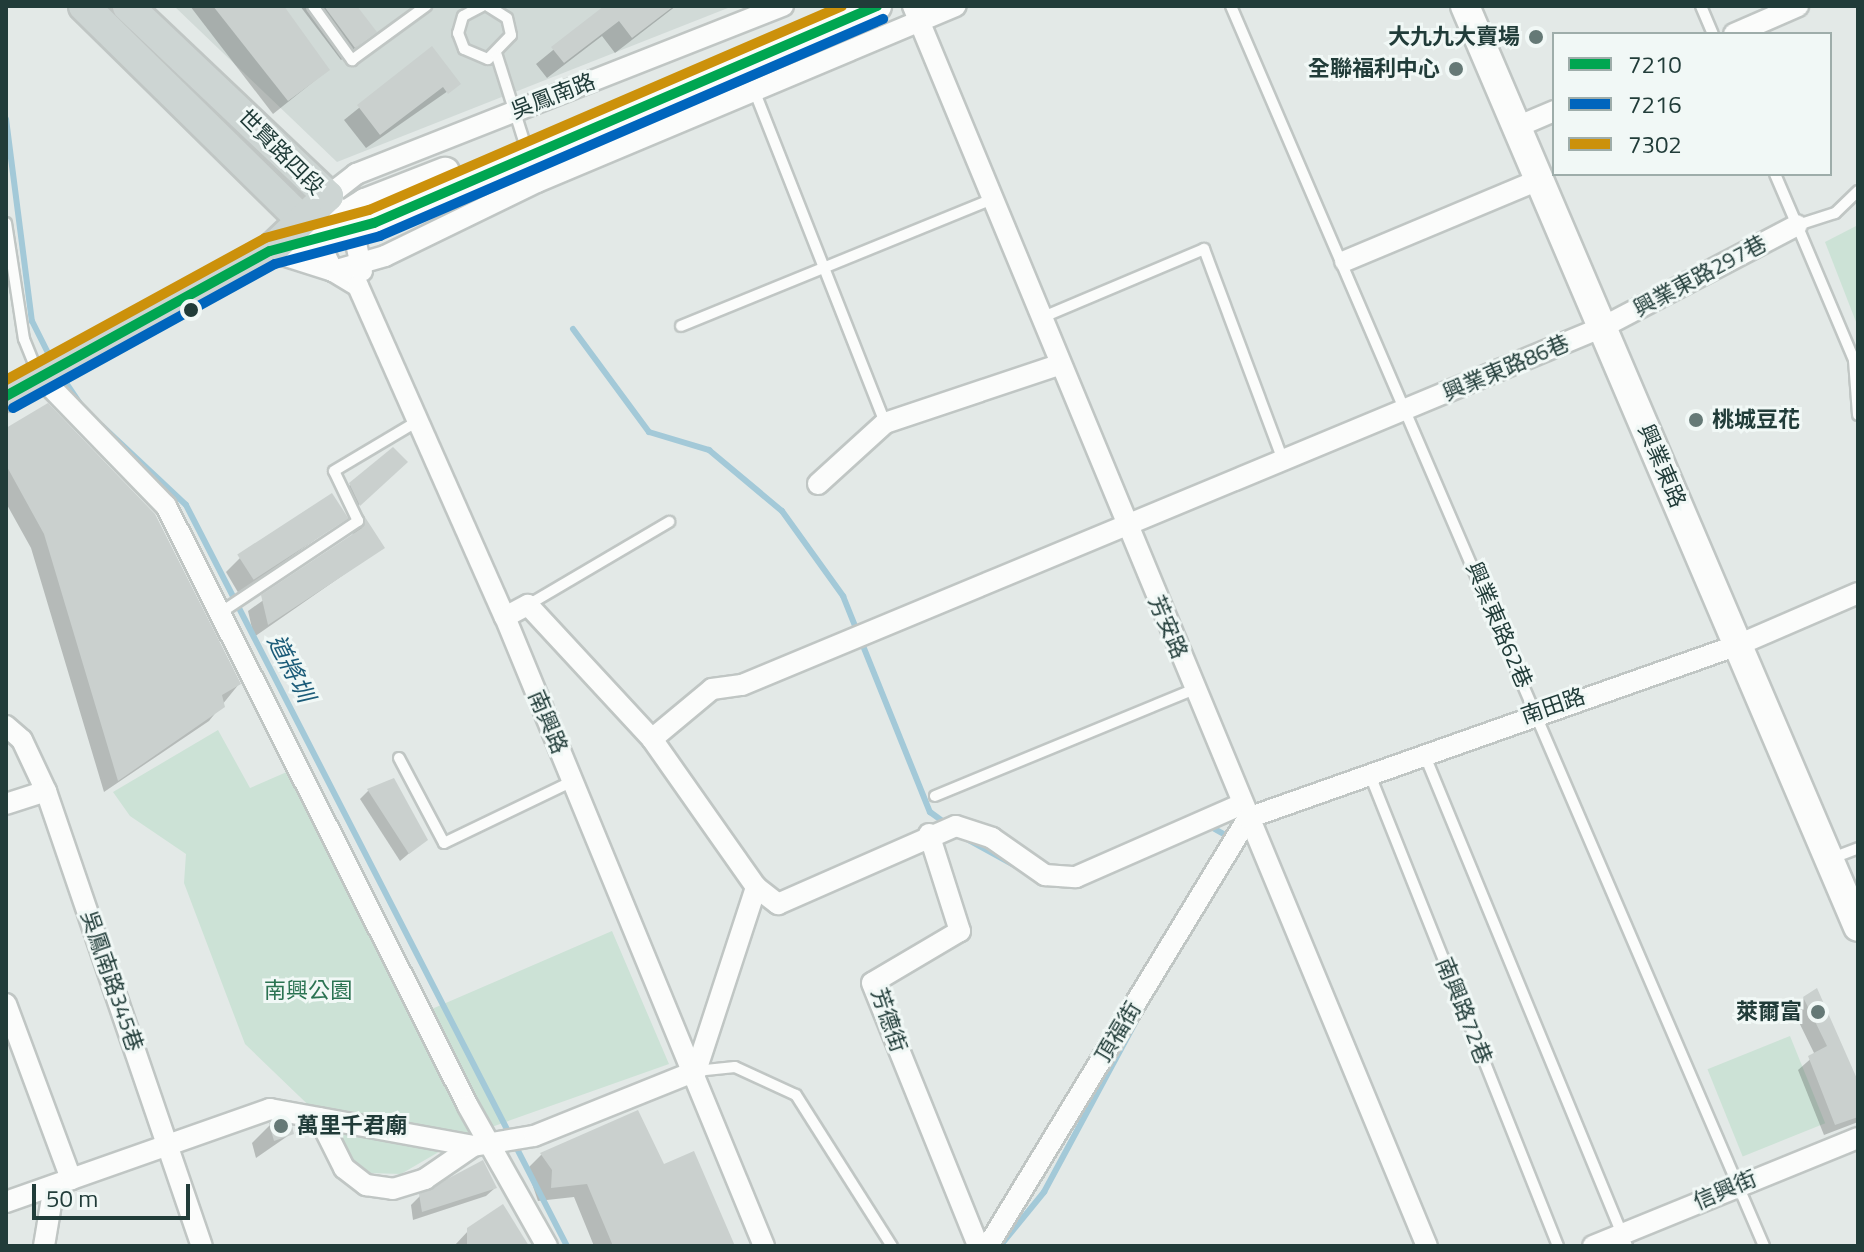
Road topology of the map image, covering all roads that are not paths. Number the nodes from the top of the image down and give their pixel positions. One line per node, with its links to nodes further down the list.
1 (84, 6): 33 (main road, 世賢路四段)
2 (128, 6): 30 (main road, 世賢路四段)
3 (313, 6): 4 (lane)
4 (426, 6)
5 (482, 6): 15 (lane)
6 (488, 6): 19 (lane)
7 (783, 6): 21 (street, 吳鳳南路)
8 (849, 6): 24 (street, 吳鳳南路)
9 (877, 6): 24 (street, 吳鳳南路)
10 (955, 6): 16 (street)
11 (1231, 6): 36 (lane, 興業東路62巷)
12 (1465, 6): 23 (street, 興業東路)
13 (1701, 6): 17 (lane)
14 (1798, 6): 18 (street)
15 (469, 8): 19 (lane)
16 (916, 13): 20 (street); 29 (street, 芳安路)
17 (1712, 32)
18 (1739, 32)
19 (497, 56): 21 (lane)
20 (754, 90): 27 (street); 37 (lane)
21 (514, 112): 24 (lane); 30 (street, 吳鳳南路)
22 (1552, 112): 23 (street)
23 (1519, 126): 26 (street, 興業東路)
24 (523, 149): 27 (lane); 30 (street, 吳鳳南路)
25 (1776, 176): 32 (lane)
26 (1541, 179): 36 (street); 42 (street, 興業東路)
27 (537, 182): 35 (street)
28 (1858, 191): 32 (lane)
29 (989, 200): 37 (lane); 40 (street, 芳安路)
30 (342, 213): 33 (main road, 世賢路四段); 33 (street, 吳鳳南路); 35 (street)
31 (6, 223): 44 (lane)
32 (1797, 225): 42 (street, 興業東路297巷); 47 (lane)
33 (309, 226): 34 (main road); 38 (street)
34 (270, 251): 38 (street); 44 (main road)
35 (364, 261): 38 (street); 39 (street)
36 (1345, 261): 46 (lane, 興業東路62巷)
37 (825, 267): 41 (lane); 49 (lane)
38 (333, 271): 39 (street)
39 (358, 286): 48 (street, 南興路)
40 (1039, 319): 43 (street, 芳安路); 50 (lane)
41 (681, 326)
42 (1603, 327): 46 (street, 興業東路86巷); 58 (street, 興業東路)
43 (1058, 365): 49 (street); 53 (street, 芳安路)
44 (38, 374): 45 (main road); 56 (street)
45 (6, 396)
46 (1409, 409): 50 (street, 興業東路86巷); 60 (lane, 興業東路62巷)
47 (1858, 415)
48 (418, 421): 56 (lane); 57 (street, 南興路)
49 (885, 423): 51 (street)
50 (1283, 460): 53 (street, 興業東路86巷)
51 (818, 484)
52 (669, 522): 55 (lane)
53 (1125, 525): 59 (street, 芳安路); 62 (street, 興業東路86巷)
54 (1858, 593): 58 (street, 南田路)
55 (528, 605): 57 (street); 62 (street)
56 (220, 613): 81 (street)
57 (505, 617): 66 (street, 南興路)
58 (1738, 645): 60 (street, 南田路); 73 (street, 興業東路)
59 (1194, 689): 68 (lane); 70 (street, 芳安路)
60 (1535, 711): 63 (street, 南田路); 83 (lane, 興業東路62巷)
61 (6, 726): 67 (street, 吳鳳南路345巷)
62 (652, 739): 74 (street)
63 (1425, 756): 65 (street, 南田路); 85 (lane)
64 (399, 758): 66 (lane)
65 (1370, 775): 70 (street, 南田路); 94 (lane, 南興路72巷)
66 (573, 781): 77 (street, 南興路)
67 (46, 791): 69 (street); 80 (street, 吳鳳南路345巷)
68 (935, 796)
69 (6, 804)
70 (1245, 811): 71 (street, 南田路); 92 (street, 頂福街); 93 (street, 芳安路)
71 (929, 834): 74 (street, 南田路); 91 (street, 芳德街)
72 (1858, 848): 73 (lane)
73 (1829, 860): 75 (street, 興業東路)
74 (756, 887): 77 (street)
75 (1858, 927)
76 (6, 1004): 82 (street)
77 (696, 1071): 81 (street); 89 (street, 南興路); 90 (lane)
78 (319, 1118): 80 (street); 81 (street); 81 (street)
79 (1858, 1138): 83 (street, 信興街)
80 (168, 1141): 82 (street); 87 (street, 吳鳳南路345巷)
81 (482, 1146): 88 (street)
82 (62, 1182): 84 (street); 86 (street)
83 (1739, 1183): 85 (street, 信興街); 96 (lane, 興業東路62巷)
84 (6, 1202)
85 (1624, 1240): 95 (street, 信興街)
86 (44, 1246)
87 (202, 1246)
88 (547, 1246)
89 (764, 1246)
90 (892, 1246)
91 (978, 1246)
92 (988, 1246)
93 (1427, 1246)
94 (1558, 1246)
95 (1593, 1246)
96 (1764, 1246)

